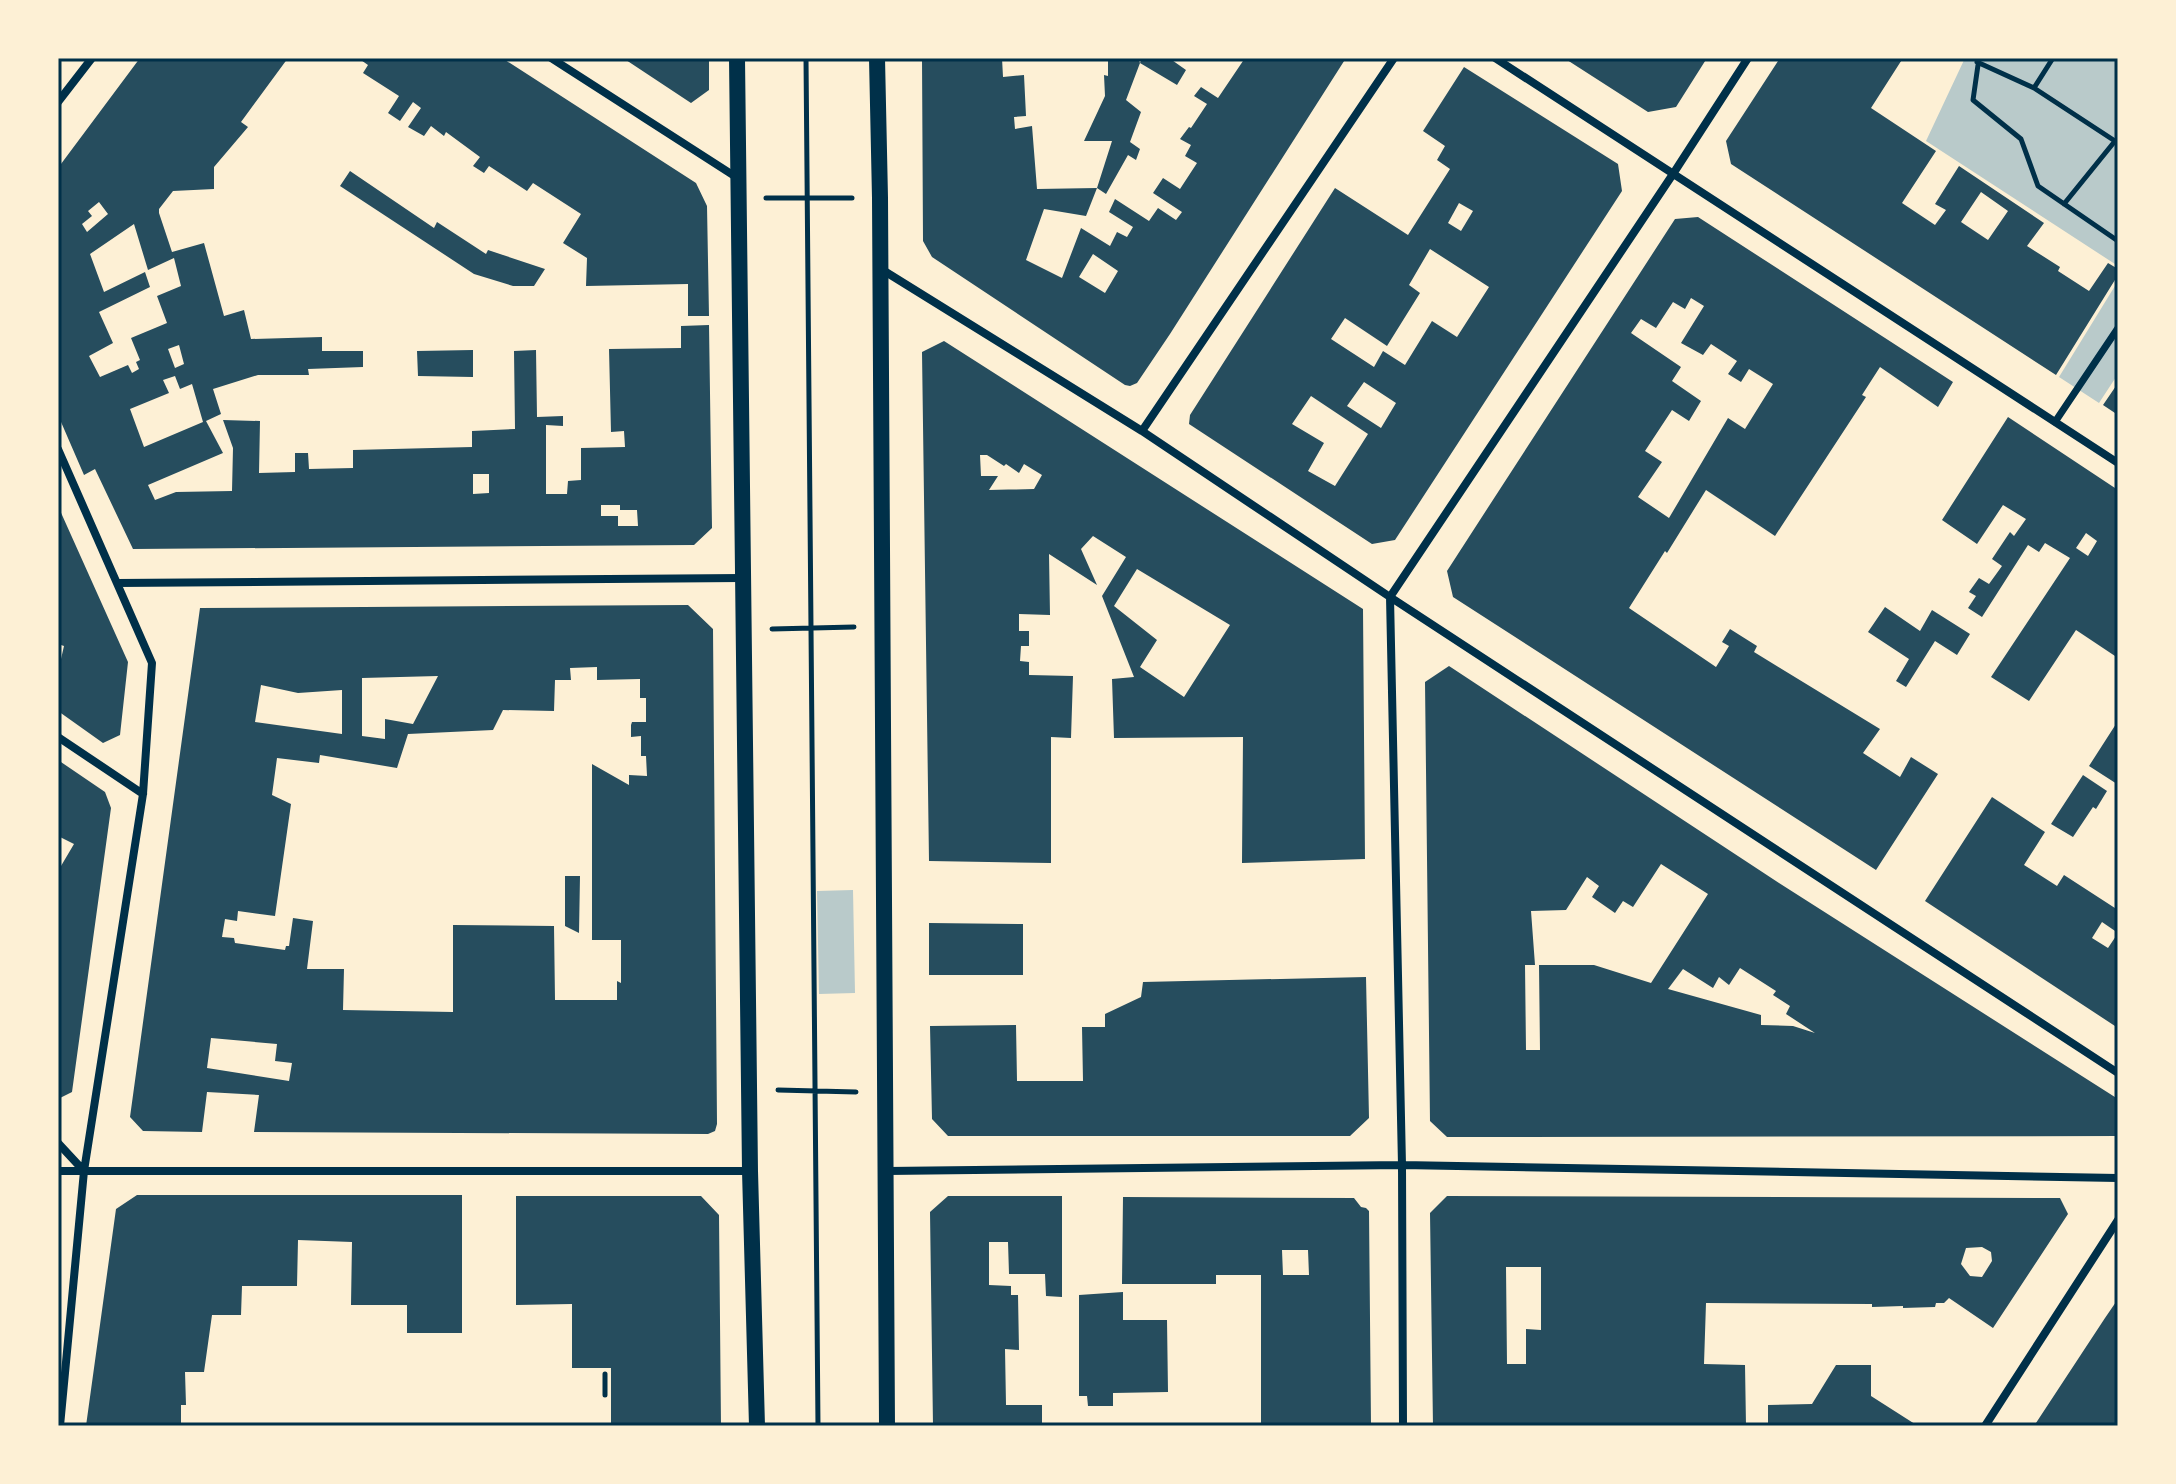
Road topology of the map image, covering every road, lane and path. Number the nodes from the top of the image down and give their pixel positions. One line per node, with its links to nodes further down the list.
1 (92, 58): 12 (street)
2 (551, 58): 15 (street)
3 (737, 58): 15 (main road)
4 (806, 58): 17 (path)
5 (877, 58): 18 (main road)
6 (1394, 58): 24 (street)
7 (1495, 58): 14 (street)
8 (1748, 58): 14 (street)
9 (2053, 58): 11 (path)
10 (1978, 60): 11 (path); 19 (path)
11 (2034, 88): 13 (path)
12 (58, 102)
13 (2116, 142): 19 (path)
14 (1673, 174): 23 (street); 29 (street)
15 (737, 178): 16 (main road)
16 (737, 198): 17 (path); 27 (main road)
17 (807, 198): 18 (path); 31 (path)
18 (880, 198): 21 (main road)
19 (2064, 204): 20 (path)
20 (2118, 241)
21 (879, 268): 24 (street); 30 (main road)
22 (2118, 328): 23 (street)
23 (2055, 422): 26 (street)
24 (1142, 431): 29 (street)
25 (58, 449): 28 (street)
26 (2118, 463)
27 (742, 578): 28 (street); 32 (main road)
28 (117, 583): 34 (street)
29 (1390, 597): 35 (street); 40 (street)
30 (882, 626): 31 (path); 38 (main road)
31 (811, 628): 32 (path); 37 (path)
32 (743, 630): 36 (main road)
33 (58, 737): 34 (street)
34 (143, 794): 42 (street)
35 (2118, 1073)
36 (749, 1090): 37 (path); 43 (main road)
37 (815, 1091): 38 (path); 51 (path)
38 (886, 1092): 44 (main road)
39 (58, 1143): 42 (street)
40 (1402, 1165): 44 (street); 45 (street); 53 (street)
41 (58, 1171): 42 (street)
42 (84, 1171): 43 (street); 49 (street)
43 (750, 1171): 50 (main road)
44 (887, 1171): 52 (main road)
45 (2118, 1178)
46 (2118, 1220): 54 (street)
47 (605, 1374): 48 (path)
48 (605, 1395)
49 (60, 1426)
50 (757, 1426)
51 (818, 1426)
52 (887, 1426)
53 (1403, 1426)
54 (1985, 1426)

